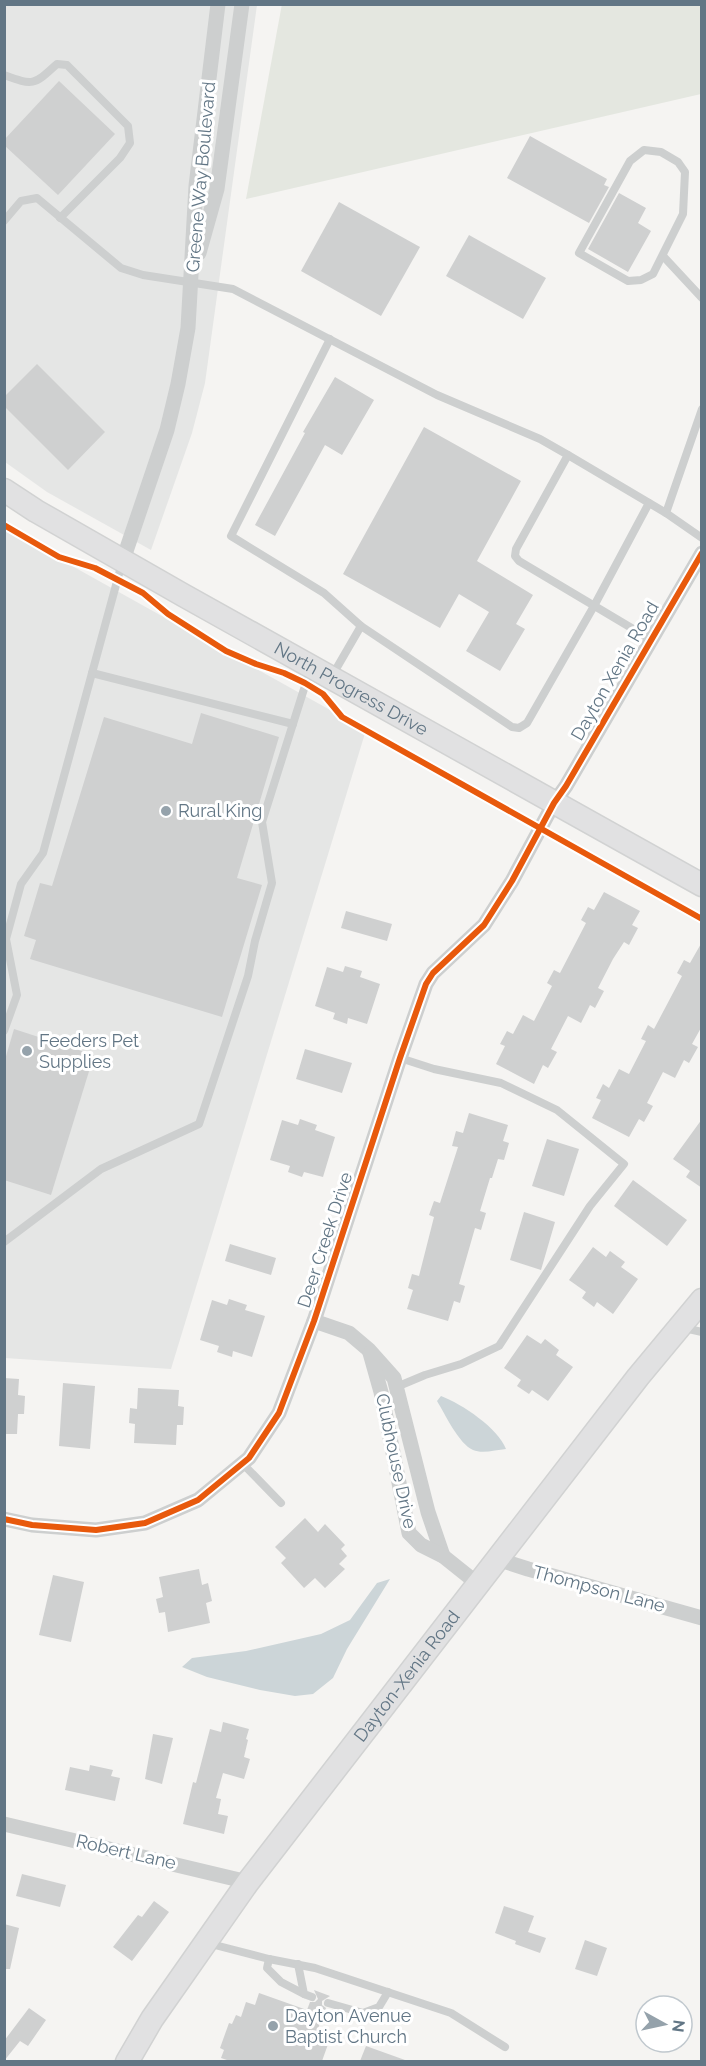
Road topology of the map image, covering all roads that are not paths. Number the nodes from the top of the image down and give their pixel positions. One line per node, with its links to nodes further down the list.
1 (218, 4): 7 (street, Greene Way Boulevard)
2 (242, 4): 7 (street, Greene Way Boulevard)
3 (4, 75): 4 (lane)
4 (60, 218): 5 (lane); 7 (lane)
5 (4, 221)
6 (663, 256): 6 (lane); 8 (lane)
7 (192, 282): 9 (lane); 17 (street)
8 (702, 298)
9 (330, 339): 11 (lane); 19 (lane)
10 (702, 409): 14 (lane)
11 (568, 455): 13 (lane); 18 (lane)
12 (4, 490): 17 (main road, North Progress Drive)
13 (649, 503): 14 (lane); 18 (lane)
14 (666, 513): 15 (lane)
15 (702, 538)
16 (702, 553): 20 (street, Dayton Xenia Road)
17 (123, 560): 21 (main road, North Progress Drive); 22 (lane)
18 (594, 606): 19 (lane); 20 (lane)
19 (361, 626): 23 (lane)
20 (650, 639): 25 (street, Dayton Xenia Road)
21 (311, 666): 23 (main road, North Progress Drive); 24 (lane)
22 (92, 673): 24 (lane); 27 (lane)
23 (332, 677): 25 (main road, North Progress Drive)
24 (293, 724): 29 (lane)
25 (554, 803): 26 (main road, North Progress Drive); 28 (street, Deer Creek Drive)
26 (702, 885)
27 (4, 1031)
28 (400, 1058): 31 (street, Deer Creek Drive); 35 (lane)
29 (4, 1242)
30 (702, 1300): 32 (main road, Dayton-Xenia Road)
31 (314, 1321): 34 (street, Clubhouse Drive); 37 (street, Deer Creek Drive)
32 (679, 1327): 33 (lane); 41 (main road, Dayton-Xenia Road)
33 (702, 1332)
34 (369, 1350): 35 (street, Clubhouse Drive); 36 (street, Clubhouse Drive)
35 (397, 1388): 36 (lane); 40 (street, Clubhouse Drive)
36 (381, 1392): 40 (street, Clubhouse Drive)
37 (242, 1463): 38 (lane); 39 (street, Deer Creek Drive)
38 (281, 1503)
39 (4, 1519)
40 (442, 1556): 42 (street, Clubhouse Drive)
41 (497, 1559): 42 (main road, Dayton-Xenia Road); 43 (street, Thompson Lane)
42 (478, 1584): 45 (main road, Dayton-Xenia Road)
43 (702, 1618)
44 (4, 1824): 45 (street, Robert Lane)
45 (248, 1882): 46 (main road, Dayton-Xenia Road)
46 (206, 1942): 47 (lane); 52 (main road, Dayton-Xenia Road)
47 (269, 1959): 48 (lane); 48 (lane)
48 (298, 1964): 49 (lane)
49 (388, 1992): 50 (lane); 51 (lane)
50 (328, 2003)
51 (505, 2046)
52 (127, 2061)

